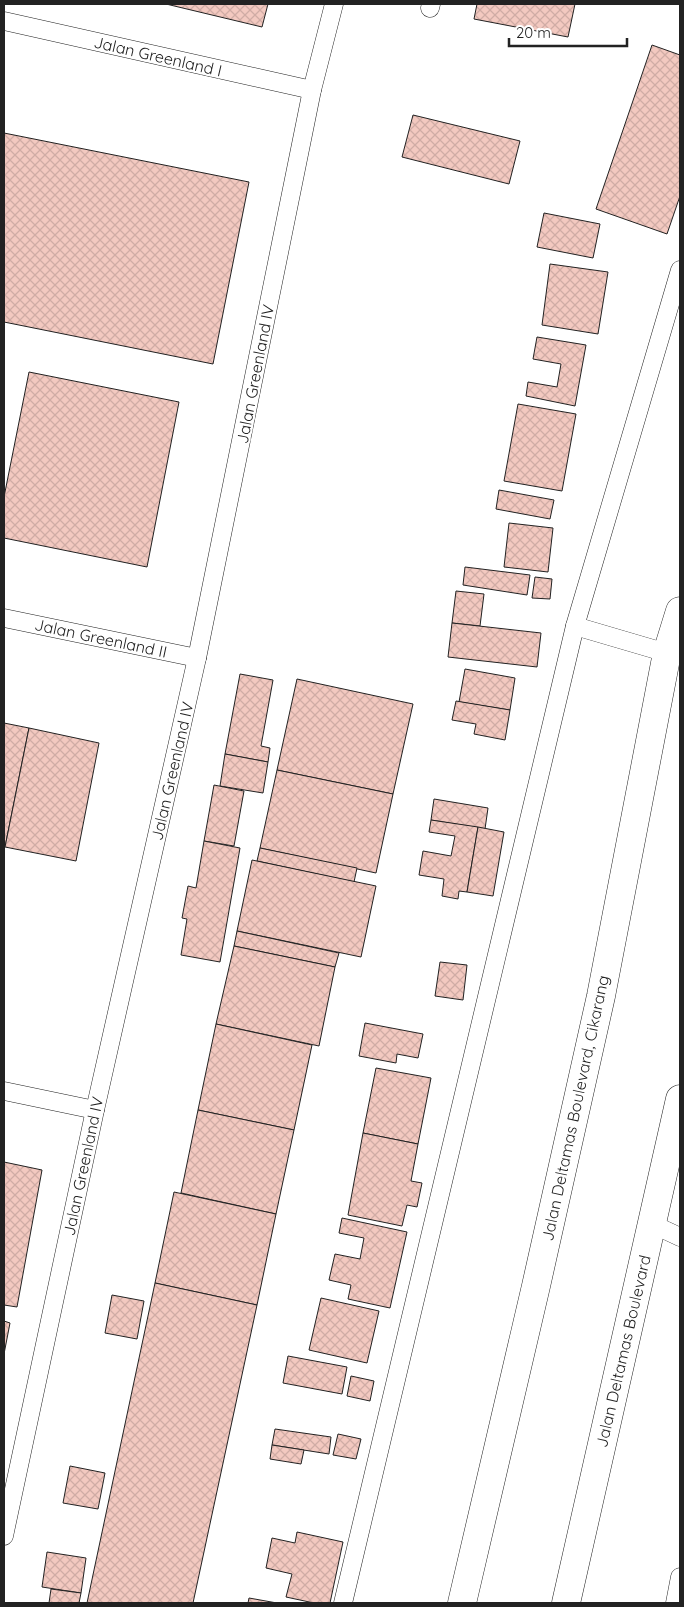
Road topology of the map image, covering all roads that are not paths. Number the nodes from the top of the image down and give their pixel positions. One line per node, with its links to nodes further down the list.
1 (334, 4): 3 (lane, Jalan Greenland IV)
2 (4, 21): 3 (lane, Jalan Greenland I)
3 (312, 90): 9 (lane, Jalan Greenland IV)
4 (680, 270): 7 (lane)
5 (680, 611): 8 (street, Jalan Deltamas Boulevard, Cikarang)
6 (4, 618): 9 (lane, Jalan Greenland II)
7 (575, 626): 8 (lane); 17 (lane)
8 (667, 653): 18 (street, Jalan Deltamas Boulevard, Cikarang)
9 (197, 658): 12 (lane, Jalan Greenland IV)
10 (4, 1091): 12 (lane)
11 (680, 1099): 13 (street, Jalan Deltamas Boulevard)
12 (94, 1110): 15 (lane, Jalan Greenland IV)
13 (652, 1224): 14 (lane); 19 (street, Jalan Deltamas Boulevard)
14 (680, 1237)
15 (4, 1536)
16 (680, 1577): 20 (lane)
17 (343, 1603)
18 (462, 1603)
19 (566, 1603)
20 (675, 1603)

